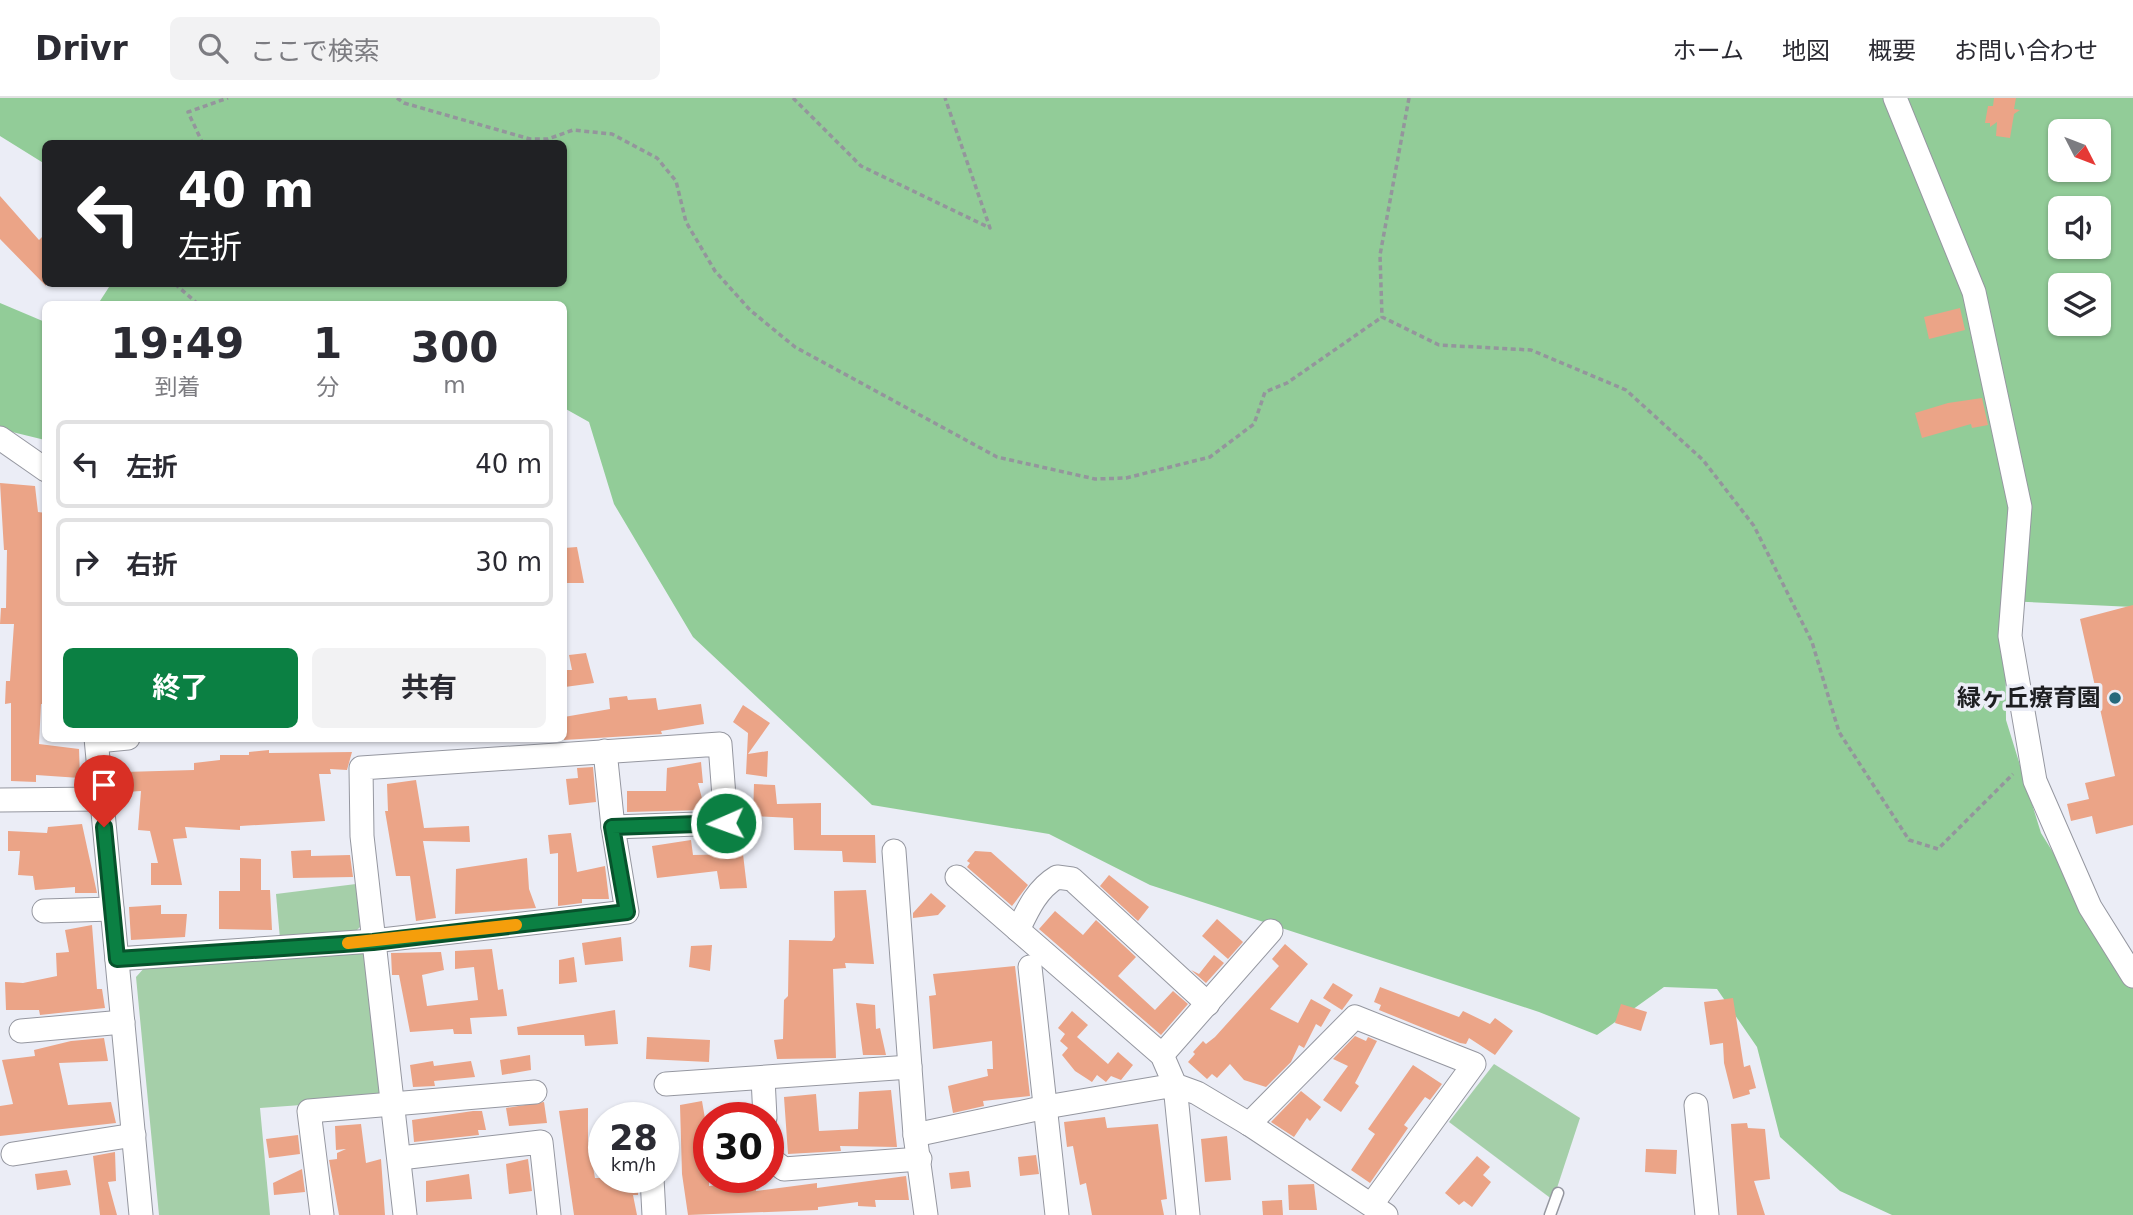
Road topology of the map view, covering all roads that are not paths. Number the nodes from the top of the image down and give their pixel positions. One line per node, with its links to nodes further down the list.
1 (1895, 98): 18 (street)
2 (0, 438): 3 (street)
3 (42, 467)
4 (97, 742): 6 (street)
5 (606, 751): 8 (street); 8 (street); 15 (street)
6 (102, 799): 7 (street); 11 (street)
7 (0, 800)
8 (612, 827): 15 (street)
9 (894, 850): 23 (street)
10 (957, 877): 13 (street)
11 (112, 909): 12 (street); 16 (street)
12 (44, 911)
13 (1018, 930): 19 (street); 22 (street)
14 (1271, 931): 19 (street)
15 (373, 942): 16 (street); 30 (street)
16 (117, 959): 20 (street)
17 (1030, 967): 31 (street)
18 (2133, 976)
19 (1208, 1004): 22 (street)
20 (123, 1022): 21 (street); 33 (street)
21 (20, 1031)
22 (1162, 1055): 26 (street)
23 (910, 1067): 24 (street); 34 (street)
24 (763, 1078): 25 (street); 28 (street)
25 (666, 1084)
26 (1175, 1085): 31 (street); 32 (street); 49 (street)
27 (535, 1092): 30 (street)
28 (764, 1102)
29 (1696, 1105): 51 (street)
30 (392, 1106): 36 (street); 43 (street)
31 (1046, 1107): 34 (street); 48 (street)
32 (1249, 1124): 41 (street); 41 (street)
33 (134, 1135): 35 (street); 42 (street)
34 (915, 1135): 37 (street)
35 (13, 1154)
36 (400, 1158): 44 (street); 45 (street)
37 (920, 1159): 38 (street); 47 (street)
38 (784, 1169)
39 (653, 1193): 46 (street)
40 (1558, 1193): 50 (lane)
41 (1382, 1212)
42 (141, 1215)
43 (322, 1215)
44 (405, 1215)
45 (549, 1215)
46 (654, 1215)
47 (926, 1215)
48 (1057, 1215)
49 (1188, 1215)
50 (1550, 1215)
51 (1707, 1215)

